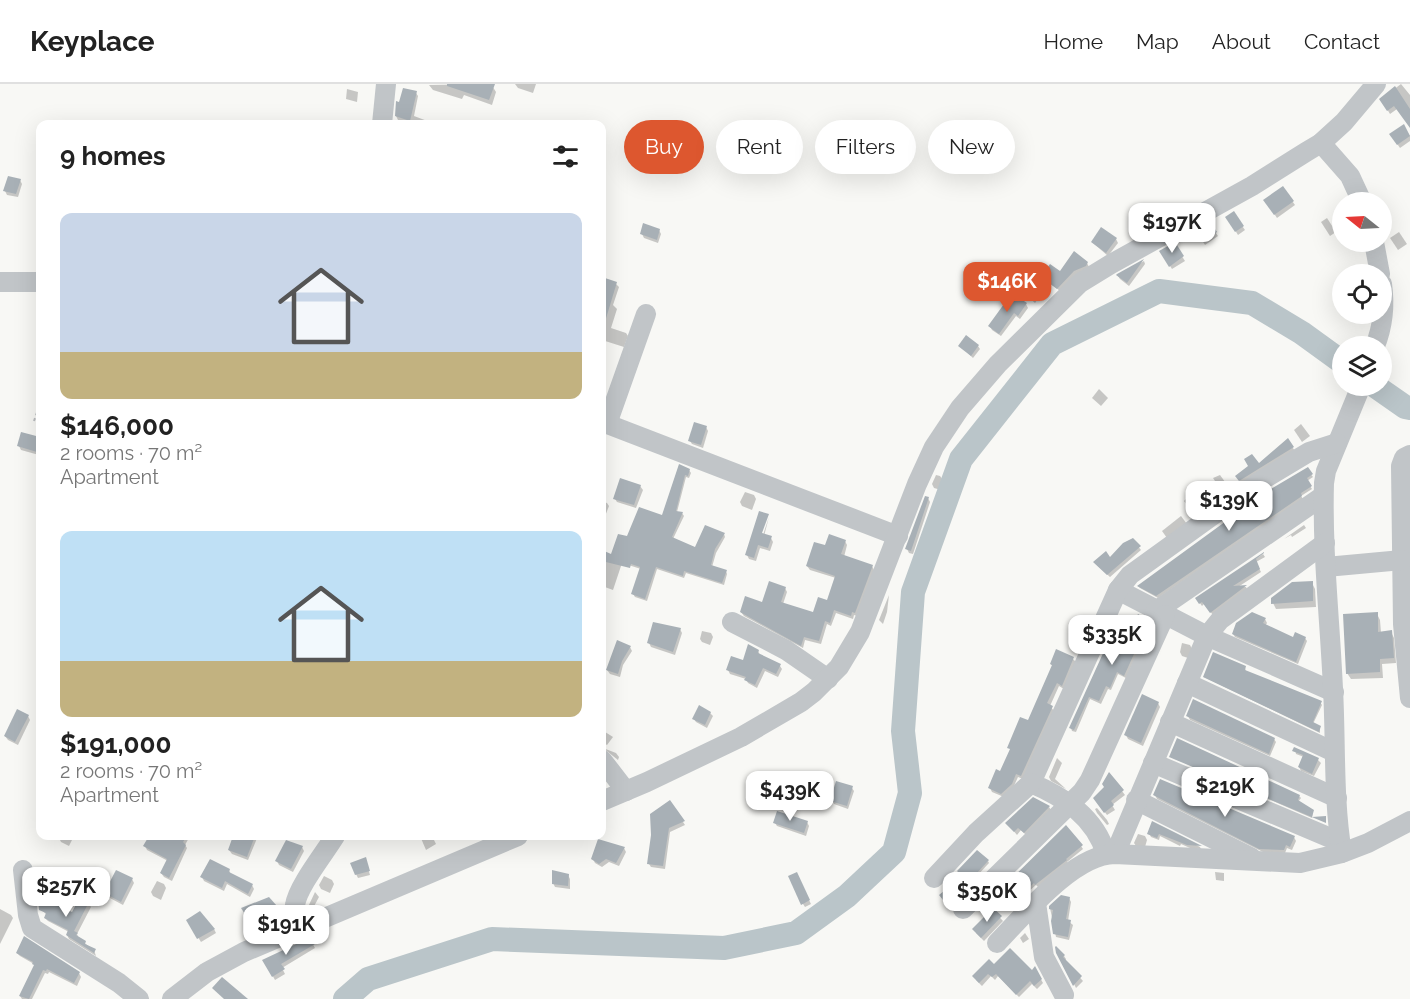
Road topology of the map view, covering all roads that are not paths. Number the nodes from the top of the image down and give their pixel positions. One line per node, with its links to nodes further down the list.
1 (386, 84): 3 (street)
2 (1376, 84): 4 (street)
3 (382, 120)
4 (1321, 143): 5 (street); 15 (street)
5 (1357, 192)
6 (0, 282): 7 (street)
7 (36, 282)
8 (646, 314): 10 (street)
9 (1357, 396): 12 (street)
10 (606, 418)
11 (606, 424): 15 (street)
12 (1337, 443): 14 (street); 19 (street)
13 (1410, 455): 17 (street)
14 (1323, 496): 16 (street); 20 (street)
15 (898, 536): 24 (street)
16 (1325, 543): 18 (street); 23 (street)
17 (1402, 560): 18 (street); 22 (street)
18 (1326, 567): 26 (street)
19 (1118, 590): 20 (street); 32 (street)
20 (1160, 613): 23 (street); 37 (street)
21 (732, 622): 24 (street)
22 (1407, 624): 27 (street)
23 (1207, 636): 25 (street); 26 (street)
24 (828, 679): 33 (street)
25 (1187, 683): 28 (street); 29 (street)
26 (1334, 692): 29 (street)
27 (1410, 698)
28 (1170, 722): 30 (street); 34 (street)
29 (1335, 752): 34 (street)
30 (1153, 763): 36 (street); 41 (street)
31 (606, 765): 33 (street)
32 (1031, 783): 37 (street); 45 (street)
33 (626, 791): 35 (street)
34 (1337, 798): 41 (street)
35 (606, 799)
36 (1136, 800): 42 (street); 43 (street)
37 (1070, 805): 42 (street); 47 (street)
38 (1410, 821): 41 (street)
39 (332, 840): 48 (street)
40 (509, 840): 48 (street)
41 (1341, 848): 43 (street)
42 (1110, 854): 43 (street); 46 (street)
43 (1260, 862)
44 (23, 870): 51 (street)
45 (934, 878)
46 (1036, 903): 49 (street); 50 (street)
47 (963, 909)
48 (300, 928): 52 (street)
49 (997, 943)
50 (1064, 995)
51 (139, 999)
52 (172, 999)

